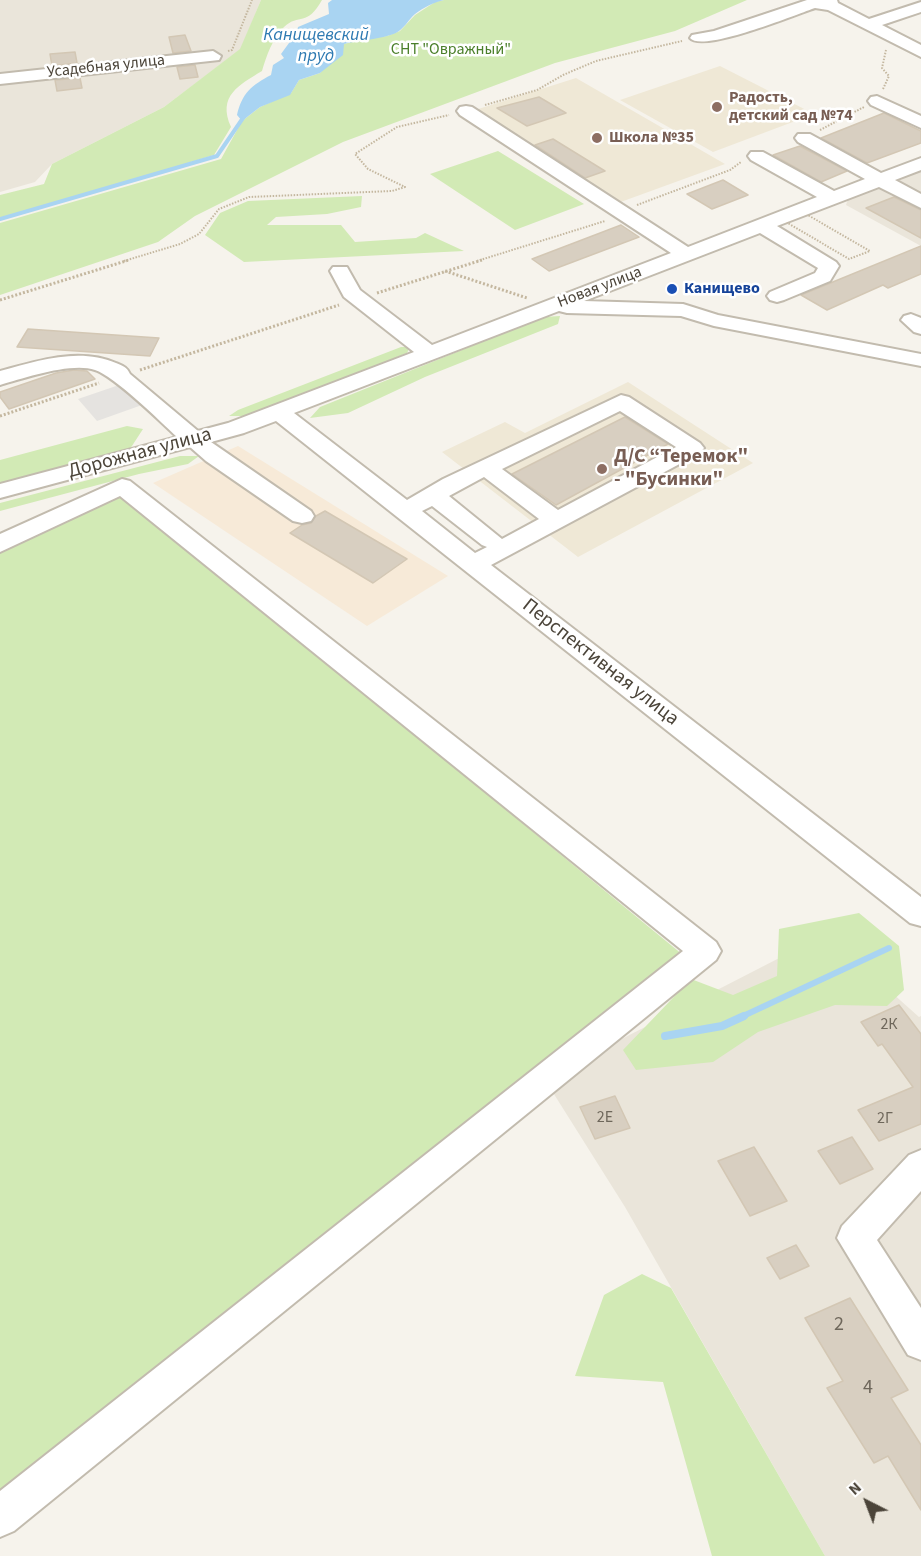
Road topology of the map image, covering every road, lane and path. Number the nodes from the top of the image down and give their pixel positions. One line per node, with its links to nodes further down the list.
1 (252, 0): 7 (path)
2 (831, 3): 4 (street); 5 (street)
3 (921, 7): 4 (street)
4 (867, 25): 6 (street)
5 (698, 38): 10 (path)
6 (921, 52)
7 (213, 56): 8 (street, Усадебная улица)
8 (0, 79)
9 (877, 101): 11 (street)
10 (466, 111): 18 (street); 28 (path)
11 (921, 123)
12 (804, 138): 15 (street)
13 (757, 156): 16 (street); 18 (path)
14 (921, 164): 15 (street, Новая улица)
15 (880, 180): 16 (street, Новая улица); 17 (street)
16 (832, 198): 19 (street, Новая улица)
17 (921, 202)
18 (621, 211): 20 (street); 22 (path)
19 (761, 225): 20 (street, Новая улица); 26 (street)
20 (686, 254): 24 (street, Новая улица)
21 (849, 260): 21 (path)
22 (445, 270): 27 (path); 29 (path)
23 (340, 271): 27 (street)
24 (638, 273): 25 (street); 29 (street, Новая улица)
25 (659, 290): 30 (street); 31 (street)
26 (777, 296)
27 (358, 299): 32 (street); 34 (path)
28 (0, 300)
29 (553, 306): 30 (street); 32 (street, Новая улица)
30 (619, 308): 31 (street)
31 (683, 310): 33 (street)
32 (430, 354): 36 (street, Новая улица)
33 (921, 360)
34 (120, 376): 35 (street); 37 (path); 38 (street)
35 (0, 378)
36 (280, 413): 38 (street, Дорожная улица); 42 (street, Перспективная улица)
37 (0, 416)
38 (194, 440): 40 (street, Дорожная улица); 43 (street)
39 (486, 468): 41 (street); 44 (street); 44 (street)
40 (0, 491)
41 (434, 496): 42 (street); 45 (street)
42 (405, 510): 47 (street, Перспективная улица)
43 (302, 516)
44 (556, 520): 47 (street)
45 (491, 540)
46 (0, 544): 51 (street)
47 (474, 564): 48 (street, Перспективная улица)
48 (921, 914)
49 (921, 1166): 50 (street)
50 (921, 1342)
51 (0, 1517)

